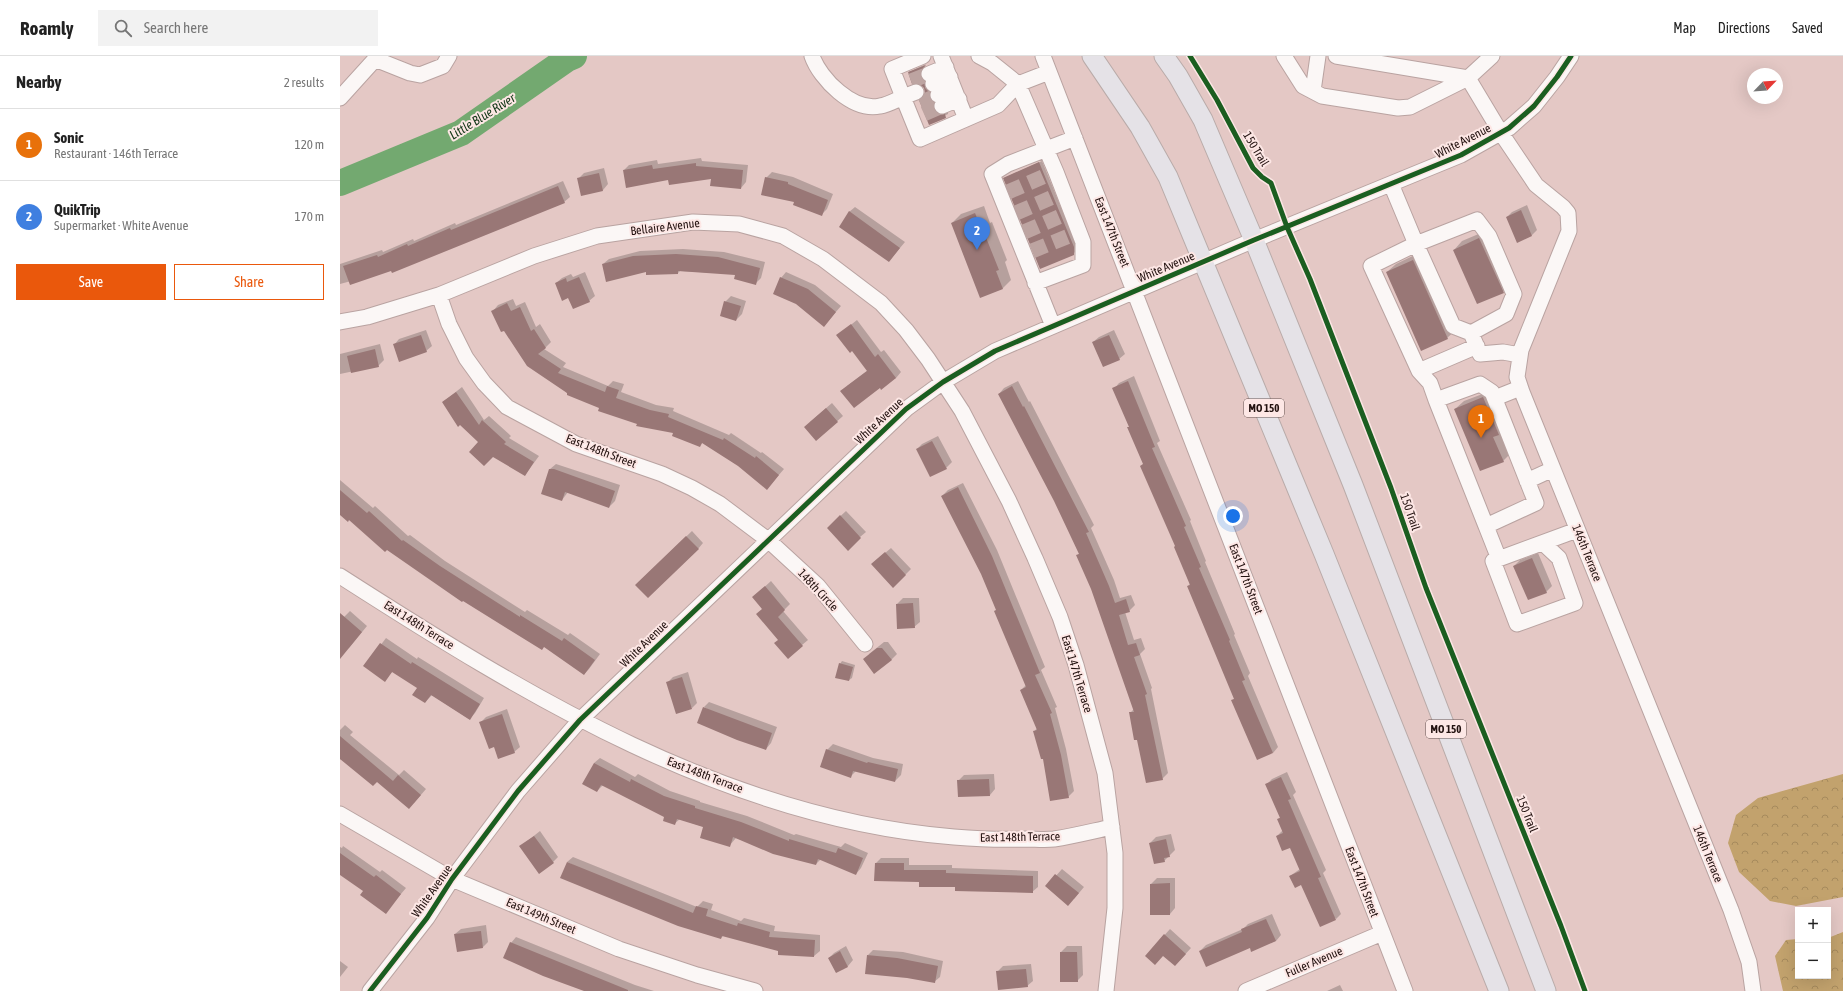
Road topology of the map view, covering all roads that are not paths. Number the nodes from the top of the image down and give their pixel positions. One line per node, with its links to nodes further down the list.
1 (449, 56): 13 (street)
2 (812, 56): 20 (street)
3 (923, 56): 20 (street)
4 (979, 56): 17 (street)
5 (1043, 56): 14 (street, East 147th Street)
6 (1092, 56): 28 (main road, MO 150)
7 (1164, 56): 26 (main road, MO 150)
8 (1284, 56): 18 (street)
9 (1318, 56): 18 (street)
10 (1336, 56): 16 (street)
11 (1492, 56): 16 (street)
12 (1571, 56): 22 (street, White Avenue)
13 (377, 57): 19 (street)
14 (1049, 72): 17 (street); 23 (street, East 147th Street)
15 (950, 78): 15 (street); 21 (street)
16 (1468, 78): 18 (street); 22 (street, 146th Terrace)
17 (1018, 84): 21 (street); 24 (street)
18 (1313, 91)
19 (340, 98)
20 (912, 100): 21 (street)
21 (966, 119)
22 (1501, 133): 25 (street, White Avenue); 35 (street, 146th Terrace)
23 (1075, 138): 24 (street); 30 (street, East 147th Street)
24 (1045, 150): 29 (street); 29 (street)
25 (1391, 184): 26 (street, White Avenue); 27 (street)
26 (1254, 240): 28 (street, White Avenue); 61 (main road, MO 150)
27 (1416, 244): 34 (street); 34 (street); 36 (street)
28 (1204, 261): 30 (street, White Avenue); 60 (main road, MO 150)
29 (1035, 283): 33 (street)
30 (1135, 291): 33 (street, White Avenue); 54 (street, East 147th Street)
31 (439, 294): 32 (street, Bellaire Avenue); 37 (street, Bellaire Avenue); 45 (street, East 148th Street)
32 (340, 322)
33 (1053, 326): 37 (street, White Avenue)
34 (1474, 339): 35 (street); 36 (street)
35 (1520, 354): 38 (street, 146th Terrace)
36 (1419, 371): 40 (street)
37 (943, 382): 45 (street, White Avenue); 52 (street, East 147th Terrace)
38 (1520, 388): 39 (street); 41 (street, 146th Terrace)
39 (1494, 398): 40 (street); 42 (street)
40 (1436, 400): 43 (street)
41 (1553, 470): 42 (street); 44 (street, 146th Terrace)
42 (1528, 481): 43 (street)
43 (1486, 526): 47 (street)
44 (1577, 530): 46 (street); 62 (street, 146th Terrace)
45 (768, 540): 49 (street, 148th Circle); 50 (street, White Avenue)
46 (1543, 542): 47 (street); 47 (street)
47 (1500, 559)
48 (340, 576): 50 (street, East 148th Terrace)
49 (865, 644)
50 (580, 720): 52 (street, East 148th Terrace); 53 (street, White Avenue)
51 (340, 814): 53 (street, East 149th Street)
52 (1112, 827): 57 (street, East 147th Terrace)
53 (452, 879): 55 (street, White Avenue); 56 (street, East 149th Street)
54 (1382, 933): 58 (street, Fuller Avenue); 59 (street, East 147th Street)
55 (370, 991)
56 (755, 991)
57 (1106, 991)
58 (1246, 991)
59 (1404, 991)
60 (1499, 991)
61 (1546, 991)
62 (1753, 991)

